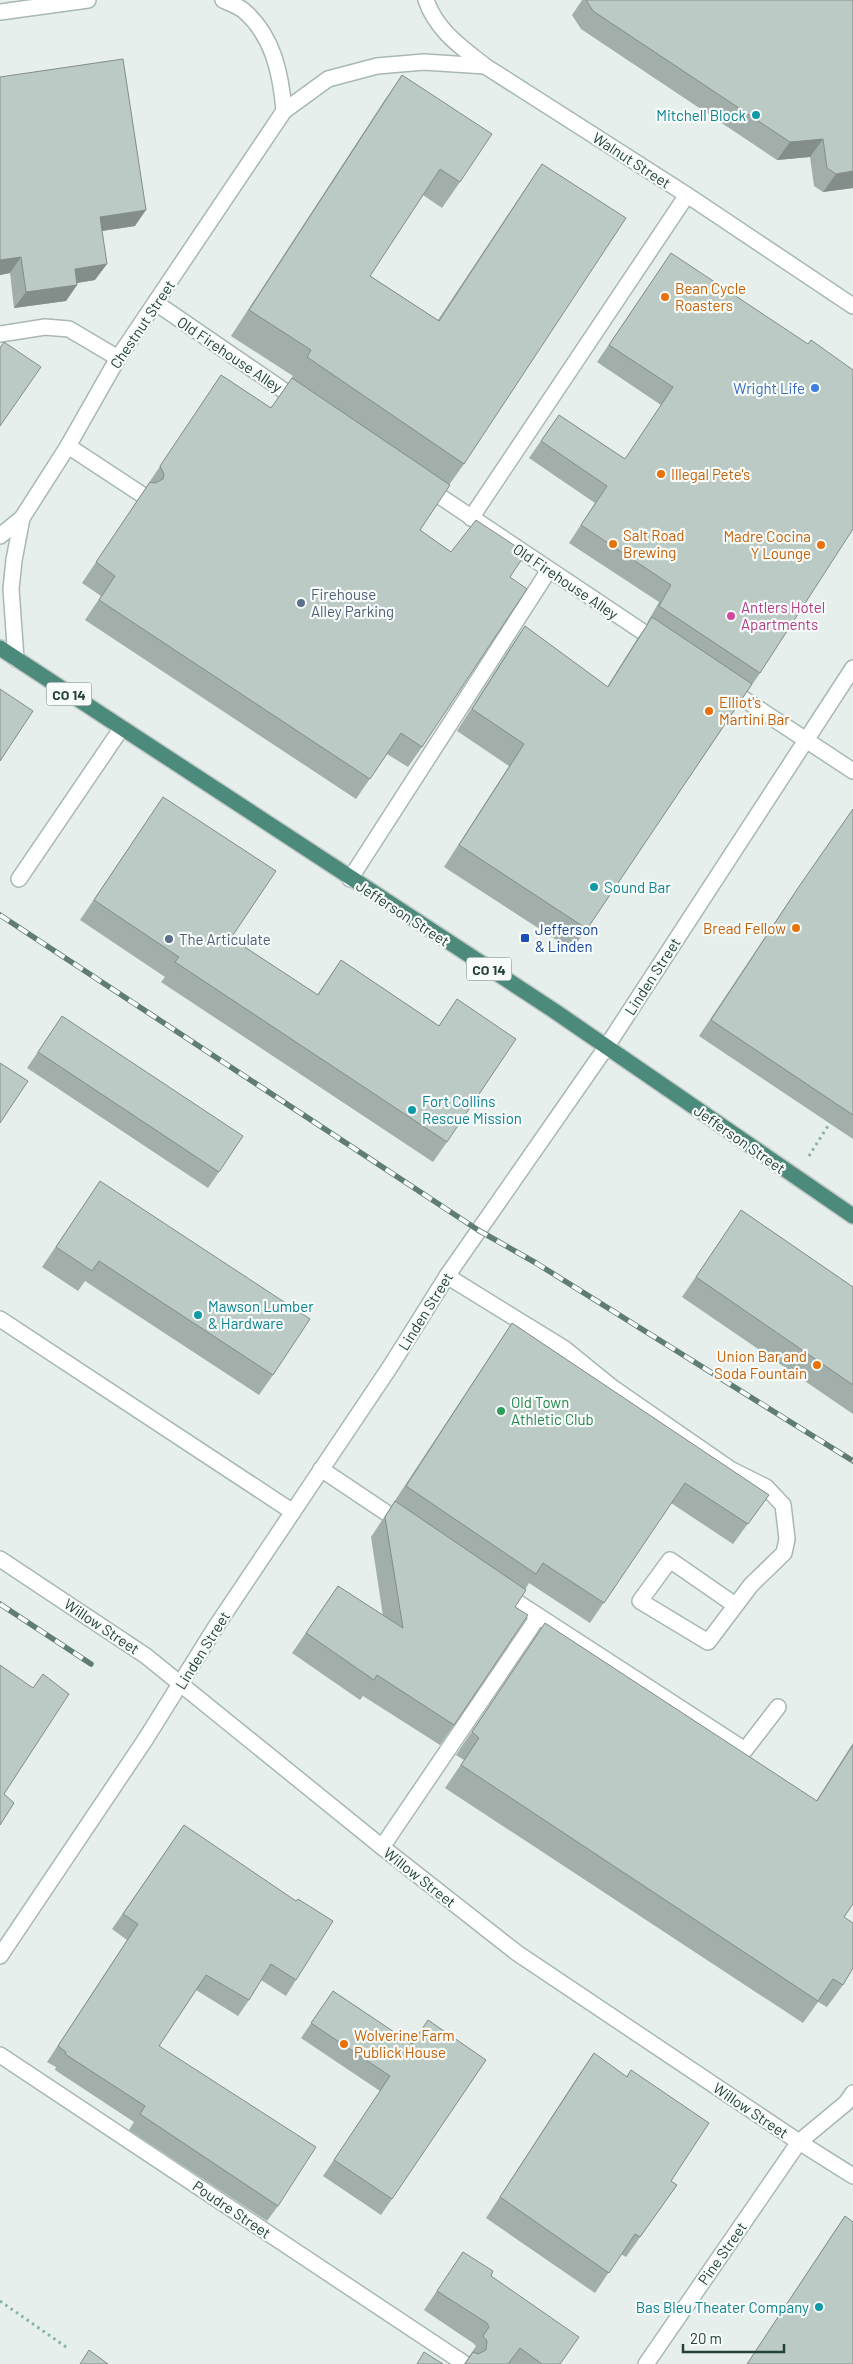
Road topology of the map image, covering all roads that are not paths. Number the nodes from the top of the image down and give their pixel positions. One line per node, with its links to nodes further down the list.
1 (88, 0): 4 (street)
2 (223, 0): 6 (street)
3 (426, 0): 5 (street, Walnut Street)
4 (0, 12)
5 (485, 66): 6 (street); 7 (street, Walnut Street)
6 (284, 111): 8 (street, Chestnut Street)
7 (687, 195): 9 (street, Walnut Street); 17 (street)
8 (156, 304): 11 (street, Chestnut Street); 12 (street, Old Firehouse Alley)
9 (853, 306)
10 (0, 334): 11 (street)
11 (118, 358): 13 (street, Chestnut Street)
12 (310, 408)
13 (68, 446): 15 (street); 16 (street, Chestnut Street)
14 (415, 479): 17 (street, Old Firehouse Alley)
15 (141, 494)
16 (22, 518): 18 (street, Chestnut Street); 22 (street)
17 (471, 518): 19 (street, Old Firehouse Alley)
18 (0, 536)
19 (550, 570): 21 (street, Old Firehouse Alley); 28 (street)
20 (0, 648): 22 (highway, Jefferson Street / CO 14)
21 (674, 653)
22 (16, 659): 25 (highway, Jefferson Street / CO 14)
23 (853, 668): 26 (street, Linden Street)
24 (714, 679): 26 (street)
25 (121, 729): 28 (highway, Jefferson Street / CO 14); 29 (street)
26 (805, 740): 27 (street); 30 (street, Linden Street)
27 (853, 771)
28 (350, 878): 30 (highway, Jefferson Street / CO 14)
29 (19, 879)
30 (607, 1046): 31 (highway, Jefferson Street / CO 14); 32 (street, Linden Street)
31 (853, 1216)
32 (447, 1276): 34 (street, Linden Street); 39 (street)
33 (0, 1319): 35 (street)
34 (322, 1469): 35 (street, Linden Street); 36 (street)
35 (293, 1512): 41 (street, Linden Street)
36 (417, 1534)
37 (0, 1559): 41 (street, Willow Street)
38 (489, 1584): 40 (street)
39 (735, 1605): 39 (street)
40 (538, 1617): 42 (street); 43 (street)
41 (181, 1684): 43 (street, Willow Street); 44 (street, Linden Street)
42 (778, 1707)
43 (382, 1847): 47 (street, Willow Street)
44 (0, 1956)
45 (0, 2055): 49 (street, Poudre Street)
46 (853, 2093): 47 (street, Pine Street)
47 (799, 2142): 48 (street, Willow Street); 50 (street, Pine Street)
48 (853, 2176)
49 (465, 2364)
50 (646, 2364)

